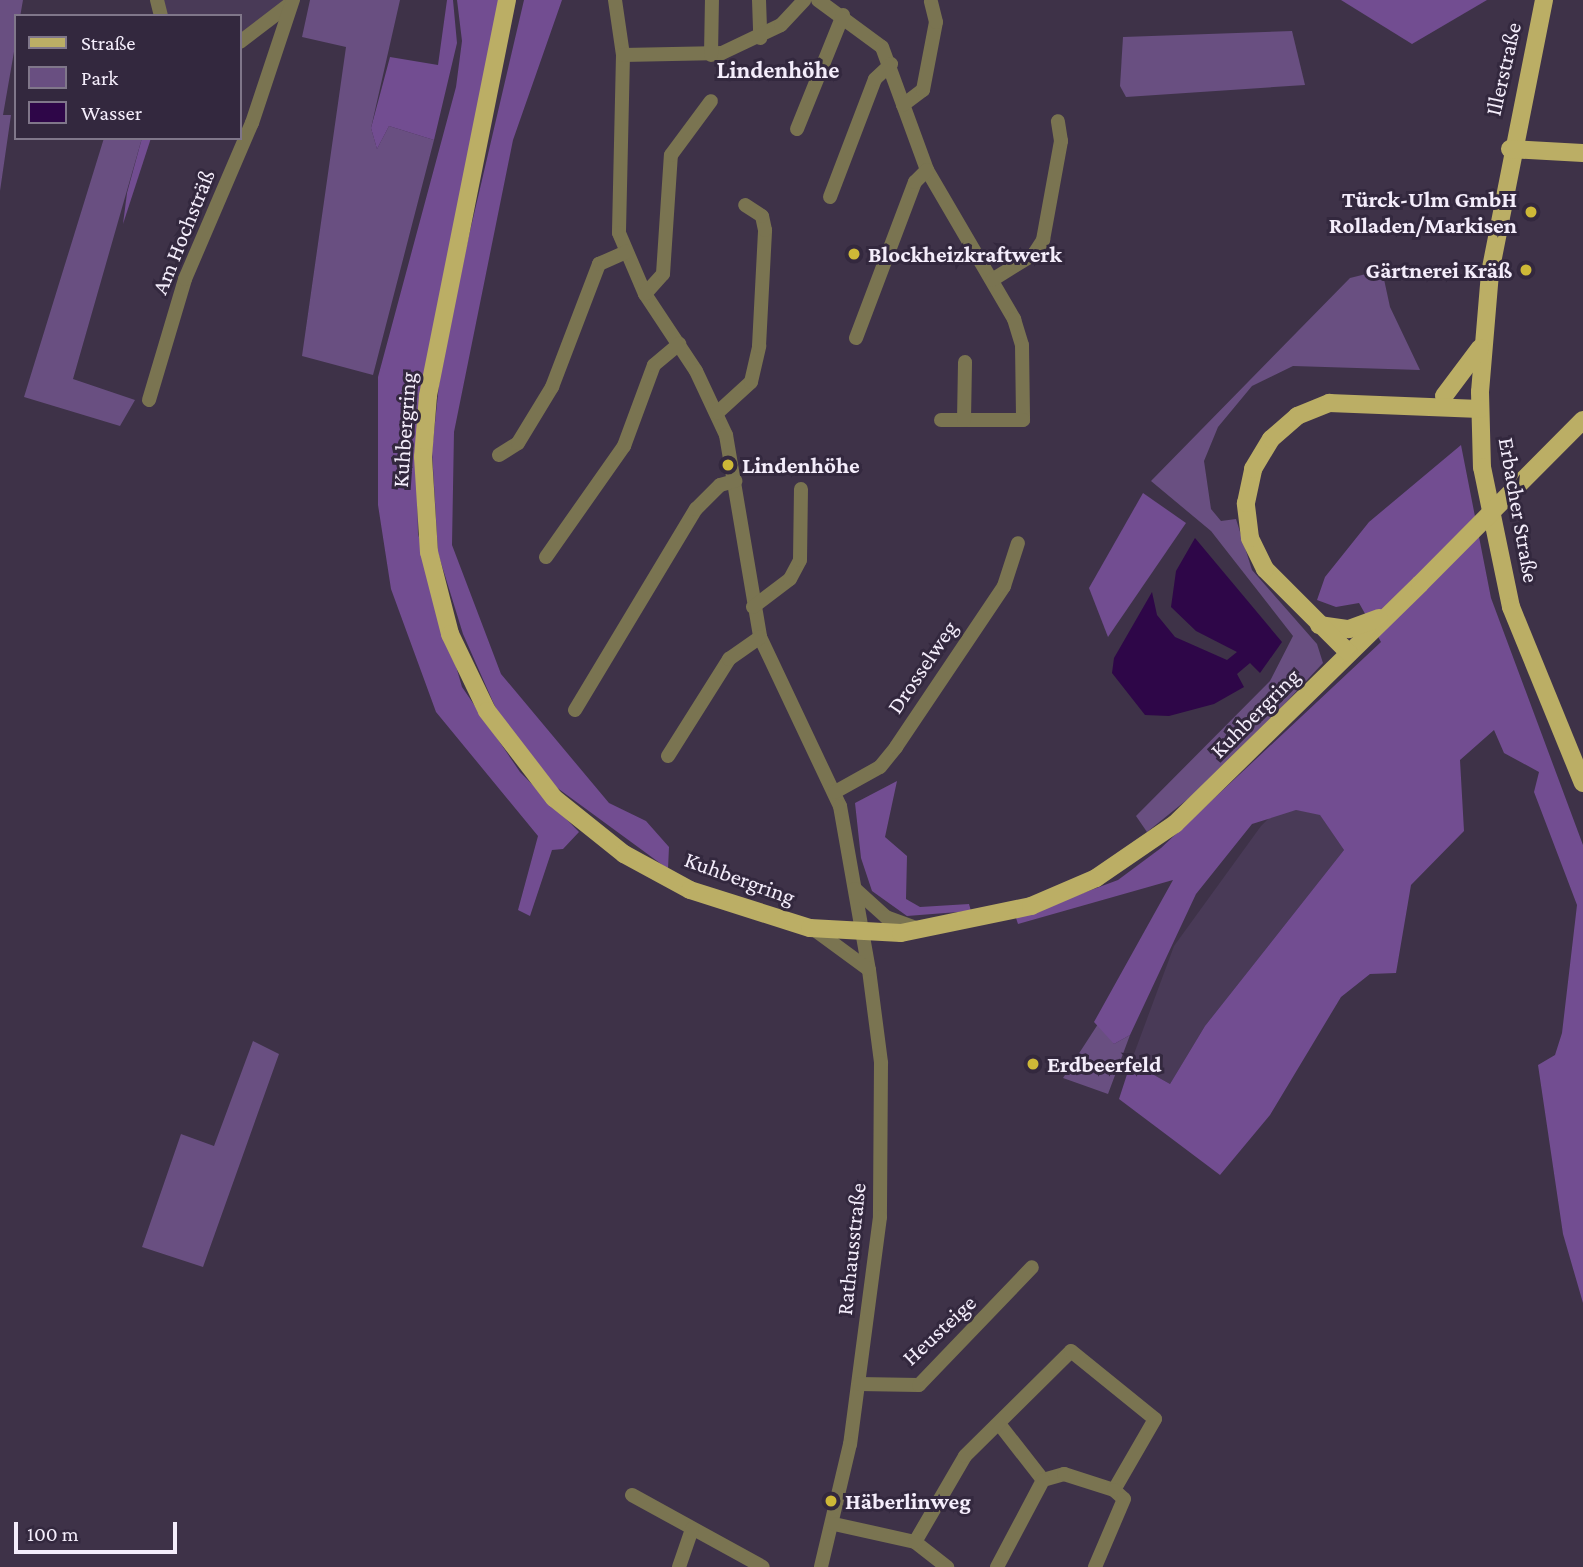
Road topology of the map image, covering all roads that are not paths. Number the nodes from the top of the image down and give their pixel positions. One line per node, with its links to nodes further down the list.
1 (507, 0): 57 (main road, Kuhbergring)
2 (615, 0): 13 (street)
3 (712, 0): 14 (street)
4 (759, 0): 11 (street)
5 (804, 0): 11 (street)
6 (818, 0): 10 (street)
7 (1544, 0): 18 (main road, Illerstraße)
8 (292, 2): 12 (street, Am Hochsträß); 35 (street, Am Hochsträß)
9 (931, 2): 17 (street)
10 (842, 15): 15 (street); 20 (street)
11 (760, 38): 14 (street)
12 (242, 40)
13 (623, 55): 14 (street); 27 (street)
14 (711, 55)
15 (891, 64): 17 (street); 25 (street)
16 (711, 101): 29 (street)
17 (903, 105): 24 (street)
18 (1517, 116): 21 (main road, Illerstraße); 22 (main road)
19 (1058, 121): 28 (street)
20 (795, 122)
21 (1510, 149): 22 (main road); 31 (main road, Erbacher Straße)
22 (1542, 152): 23 (main road)
23 (1583, 153)
24 (927, 170): 28 (street); 30 (street)
25 (830, 197)
26 (745, 205): 38 (street)
27 (626, 252): 29 (street); 42 (street)
28 (992, 280): 40 (street)
29 (645, 294): 32 (street)
30 (856, 338)
31 (1484, 338): 34 (main road); 36 (main road, Erbacher Straße)
32 (679, 344): 38 (street); 46 (street)
33 (965, 362): 40 (street)
34 (1444, 396): 36 (main road); 37 (main road)
35 (149, 400)
36 (1480, 401): 37 (main road); 54 (main road, Erbacher Straße)
37 (1421, 404): 49 (main road)
38 (717, 413): 43 (street)
39 (942, 420): 40 (street)
40 (964, 420)
41 (1583, 420): 48 (main road, Kuhbergring, bridge)
42 (499, 454)
43 (735, 481): 47 (street); 52 (street)
44 (801, 488): 47 (street)
45 (1018, 543): 55 (street, Drosselweg)
46 (546, 558)
47 (753, 607): 50 (street)
48 (1395, 610): 49 (main road); 51 (main road, Kuhbergring)
49 (1318, 624): 51 (main road)
50 (760, 637): 53 (street); 55 (street)
51 (1349, 653): 58 (main road, Kuhbergring)
52 (575, 710)
53 (668, 756)
54 (1583, 783)
55 (835, 792): 56 (street, Rathausstraße)
56 (855, 889): 58 (street); 59 (street, Rathausstraße)
57 (810, 928): 59 (main road, Kuhbergring); 60 (street)
58 (924, 930): 59 (main road, Kuhbergring)
59 (863, 932): 60 (street, Rathausstraße)
60 (869, 970): 62 (street, Rathausstraße)
61 (1032, 1267): 62 (street, Heusteige)
62 (859, 1384): 67 (street, Rathausstraße)
63 (1000, 1425): 64 (street); 65 (street); 69 (street)
64 (1043, 1479): 65 (street); 74 (street)
65 (1114, 1490): 75 (street)
66 (632, 1495): 68 (street)
67 (834, 1524): 69 (street); 72 (street, Rathausstraße)
68 (692, 1529): 70 (street); 71 (street)
69 (915, 1542): 73 (street)
70 (679, 1567)
71 (763, 1567)
72 (821, 1567)
73 (947, 1567)
74 (997, 1567)
75 (1095, 1567)

